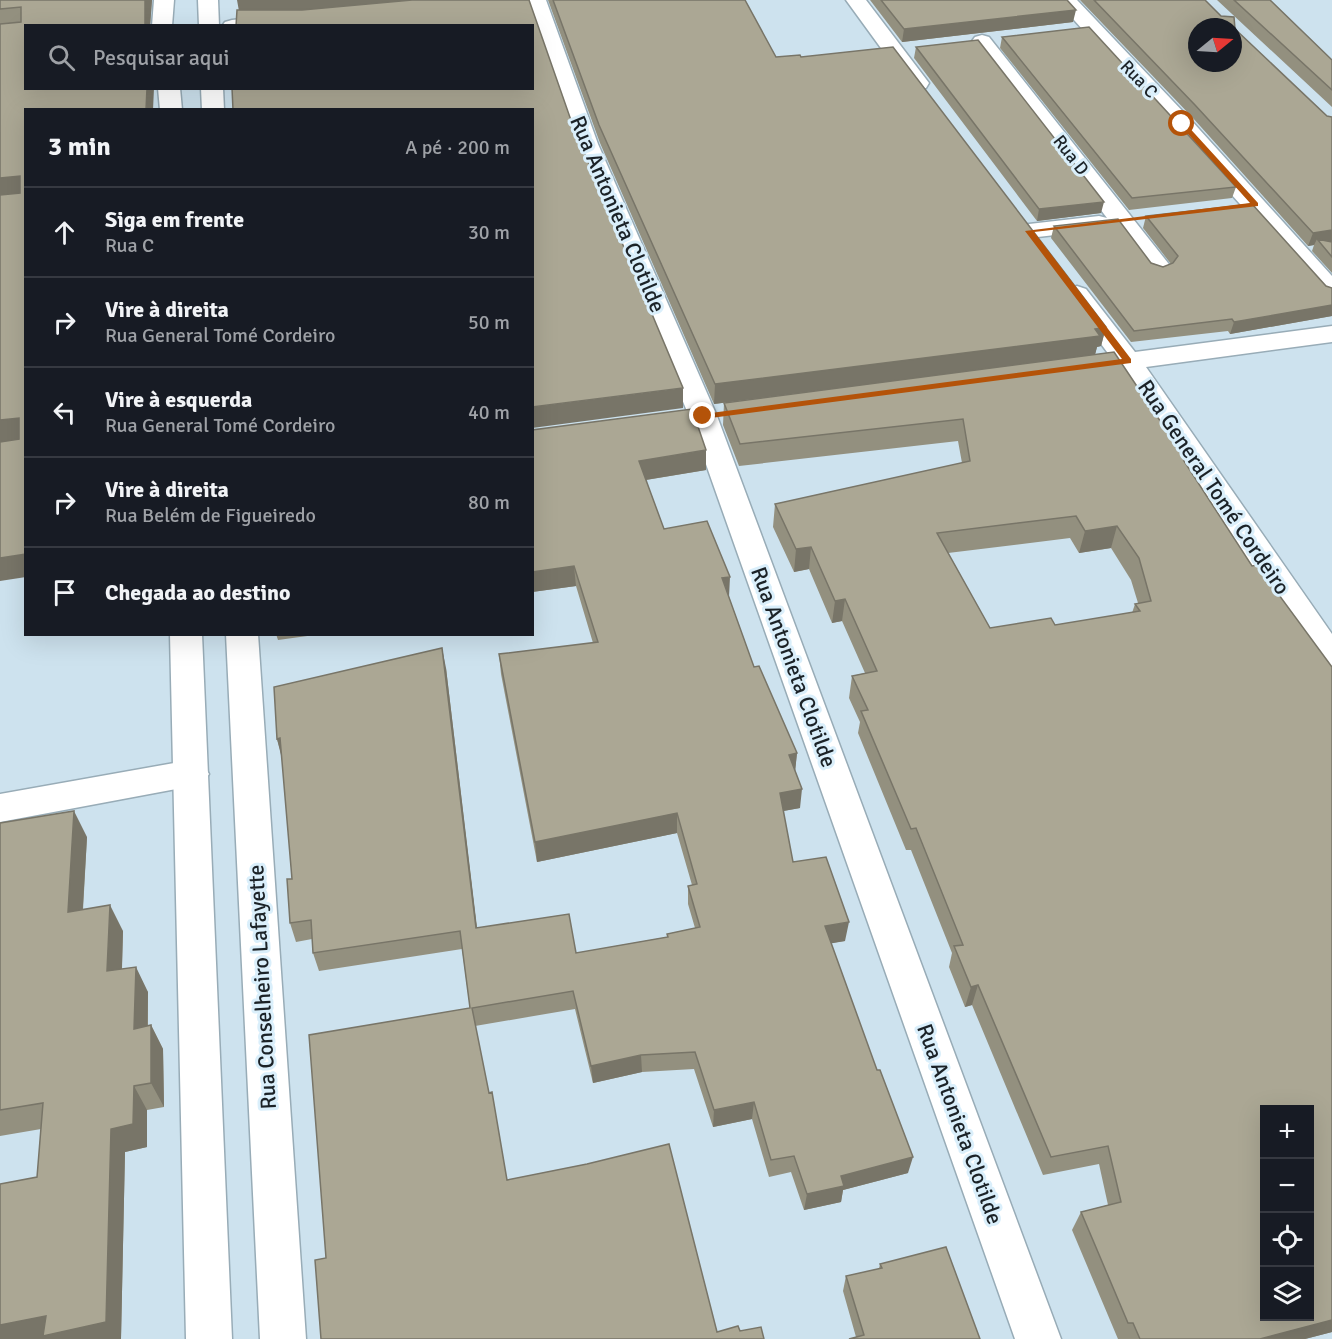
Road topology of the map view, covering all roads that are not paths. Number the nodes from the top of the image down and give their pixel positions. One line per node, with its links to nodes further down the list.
1 (164, 0): 7 (street)
2 (208, 0): 8 (street)
3 (536, 0): 33 (street, Rua Antonieta Clotilde)
4 (856, 0): 13 (street)
5 (1066, 0): 16 (street, Rua C)
6 (301, 19): 9 (street)
7 (162, 24)
8 (209, 24)
9 (252, 24)
10 (982, 41): 18 (street, Rua D)
11 (169, 90): 14 (street)
12 (212, 90): 15 (street)
13 (930, 98)
14 (171, 108)
15 (213, 108)
16 (1256, 205): 17 (street); 22 (street, Rua C)
17 (1222, 208)
18 (1133, 219): 19 (street); 20 (street, Rua D)
19 (1029, 230)
20 (1159, 268)
21 (1064, 277): 24 (street, Rua General Tomé Cordeiro)
22 (1332, 291)
23 (1332, 334): 24 (street)
24 (1128, 361): 25 (street); 28 (street, Rua General Tomé Cordeiro)
25 (1081, 367)
26 (186, 636): 29 (street)
27 (242, 636): 32 (street, Rua Conselheiro Lafayette)
28 (1332, 659)
29 (191, 774): 30 (street); 31 (street)
30 (0, 808)
31 (209, 1339)
32 (283, 1339)
33 (1038, 1339)

